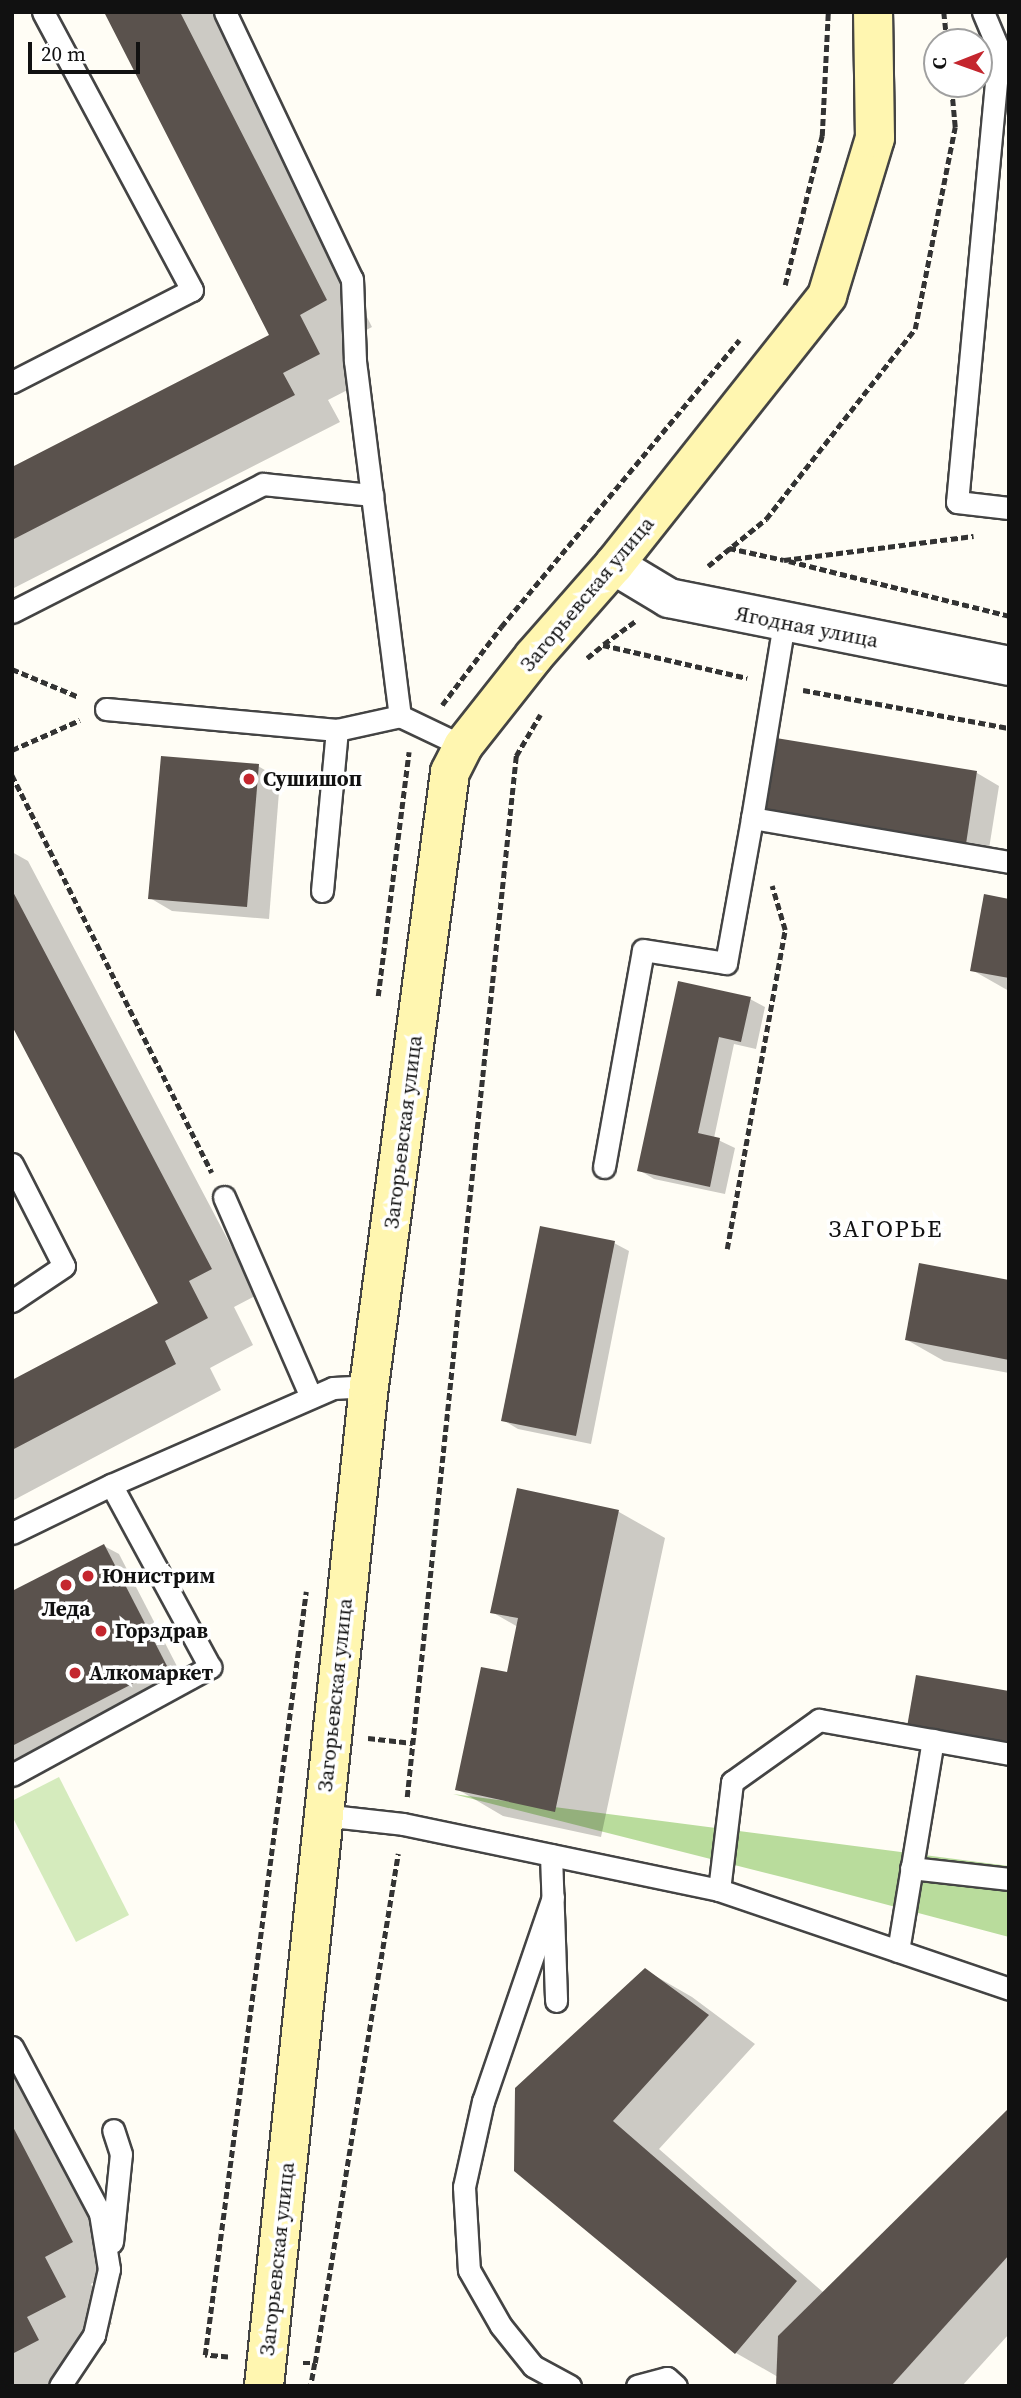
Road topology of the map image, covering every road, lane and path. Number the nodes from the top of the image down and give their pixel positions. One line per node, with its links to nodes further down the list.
1 (43, 12): 9 (lane)
2 (225, 12): 10 (lane)
3 (828, 12): 7 (path)
4 (873, 12): 16 (street, Загорьевская улица)
5 (983, 12): 11 (lane)
6 (952, 98): 12 (path)
7 (776, 296)
8 (740, 338): 20 (path)
9 (12, 382)
10 (372, 495): 17 (lane); 27 (lane)
11 (1009, 508)
12 (766, 519)
13 (982, 534): 15 (path)
14 (729, 548): 15 (path)
15 (784, 560): 18 (path)
16 (614, 565): 19 (street, Ягодная улица); 29 (street, Загорьевская улица)
17 (12, 612)
18 (1009, 616)
19 (785, 623): 23 (street, Ягодная улица); 32 (lane)
20 (501, 627)
21 (603, 645): 22 (path)
22 (585, 659)
23 (1009, 666)
24 (12, 669): 25 (path)
25 (106, 709): 28 (lane); 30 (path)
26 (541, 713): 49 (path)
27 (400, 716): 28 (lane); 29 (lane)
28 (337, 730): 35 (lane)
29 (463, 747): 41 (street, Загорьевская улица)
30 (12, 750)
31 (12, 775): 38 (path)
32 (752, 818): 33 (lane); 37 (lane)
33 (1009, 862)
34 (770, 880): 39 (path)
35 (322, 891)
36 (12, 1164): 40 (lane)
37 (604, 1167)
38 (224, 1197): 42 (lane)
39 (727, 1249)
40 (12, 1301)
41 (369, 1386): 42 (lane); 48 (street, Загорьевская улица)
42 (311, 1397): 43 (lane)
43 (111, 1485): 44 (lane); 47 (lane)
44 (12, 1533)
45 (933, 1740): 46 (lane); 51 (lane); 53 (lane)
46 (1009, 1754)
47 (12, 1774)
48 (322, 1815): 49 (lane); 63 (street, Загорьевская улица)
49 (403, 1824): 50 (lane); 61 (path)
50 (551, 1855): 53 (lane); 54 (lane)
51 (911, 1868): 52 (lane); 55 (lane)
52 (1009, 1879)
53 (719, 1890): 55 (lane)
54 (553, 1896): 57 (lane); 64 (lane)
55 (898, 1951): 56 (lane)
56 (1009, 1989)
57 (556, 2001)
58 (12, 2047): 60 (lane)
59 (113, 2130): 60 (lane)
60 (109, 2269): 62 (lane)
61 (315, 2363)
62 (60, 2386)
63 (264, 2386)
64 (570, 2386)
65 (636, 2386): 66 (lane)
66 (676, 2386)

